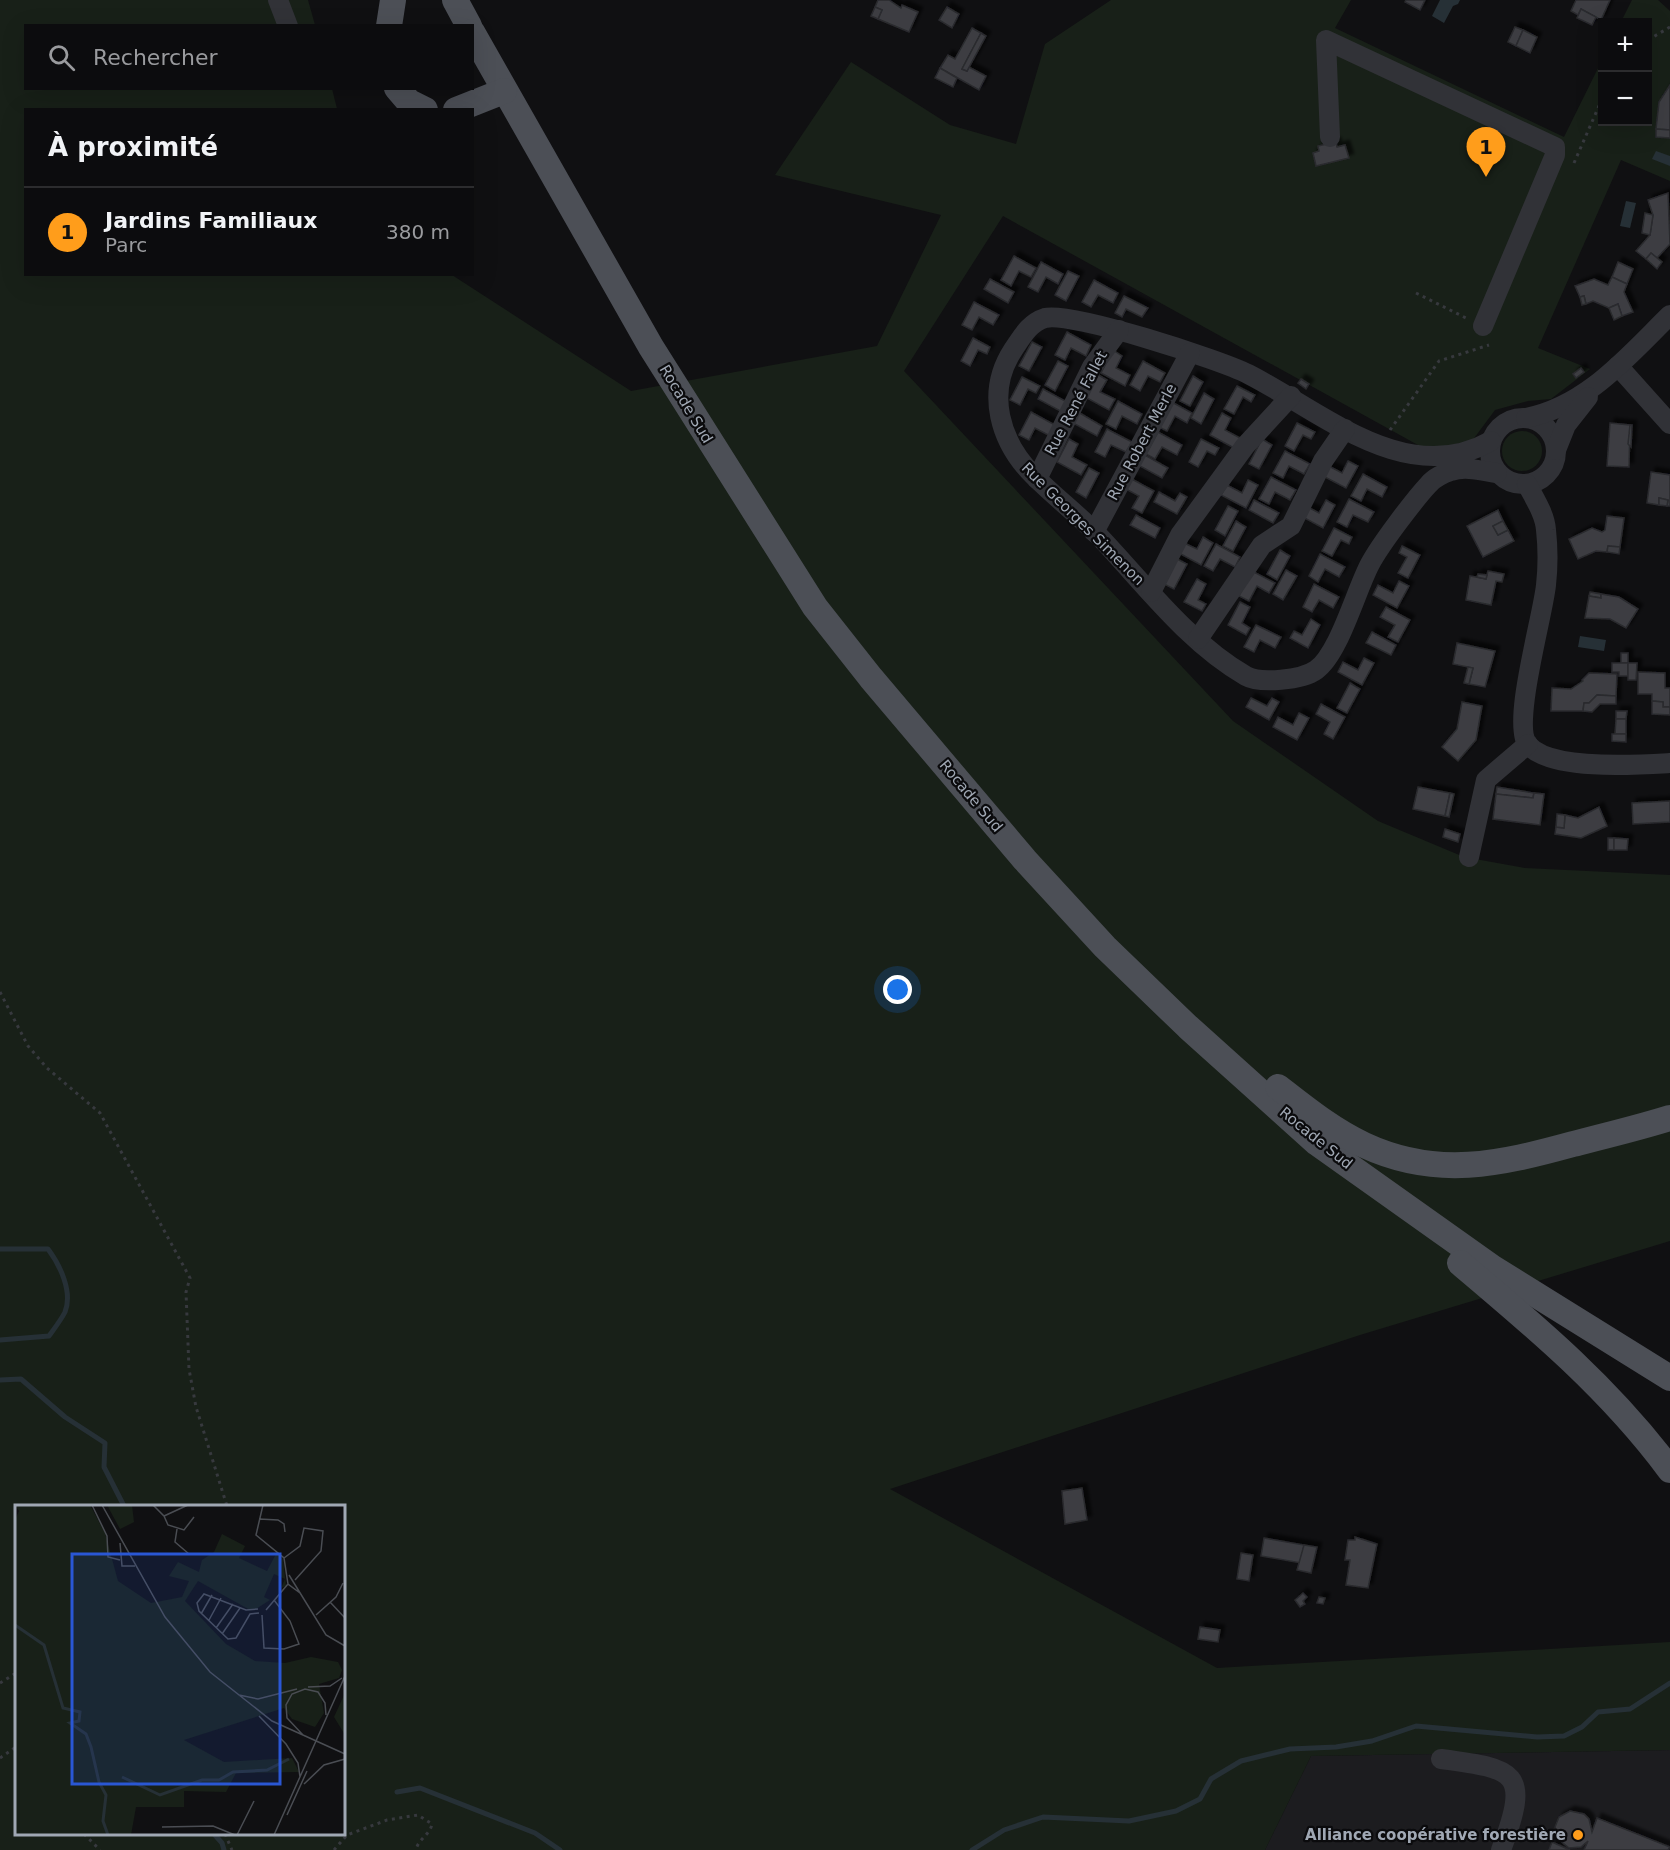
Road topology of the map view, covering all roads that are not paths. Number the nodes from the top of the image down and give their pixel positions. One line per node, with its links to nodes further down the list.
1 (278, 0): 4 (street)
2 (393, 0): 5 (main road)
3 (455, 0): 6 (main road)
4 (287, 24)
5 (389, 24)
6 (468, 24)
7 (474, 36): 9 (main road, Rocade Sud)
8 (399, 90): 10 (main road)
9 (504, 91): 11 (main road); 34 (main road, Rocade Sud)
10 (421, 108)
11 (461, 108)
12 (1330, 136): 14 (street)
13 (1670, 315): 17 (street)
14 (1484, 326)
15 (1119, 330): 16 (street, Rue Georges Simenon); 26 (street, Rue René Fallet); 26 (street, Rue Georges Simenon)
16 (1190, 353): 19 (street, Rue Georges Simenon); 28 (street, Rue Robert Merle)
17 (1618, 366): 18 (street); 21 (street)
18 (1601, 381): 20 (street); 24 (street)
19 (1291, 396): 22 (street, Rue Georges Simenon); 29 (street)
20 (1526, 418): 23 (street); 24 (street)
21 (1670, 424)
22 (1345, 429): 23 (street, Rue Georges Simenon); 30 (street)
23 (1491, 441): 25 (street)
24 (1556, 450): 27 (street)
25 (1497, 473): 27 (street); 30 (street, Rue Georges Simenon)
26 (1037, 479): 28 (street, Rue Georges Simenon)
27 (1527, 484): 31 (street)
28 (1094, 532): 29 (street, Rue Georges Simenon)
29 (1151, 592): 30 (street, Rue Georges Simenon)
30 (1198, 639)
31 (1528, 744): 32 (street); 33 (street)
32 (1670, 763)
33 (1469, 857)
34 (1025, 860): 35 (main road); 36 (main road, Rocade Sud)
35 (1670, 1119)
36 (1317, 1143): 37 (main road, Rocade Sud); 38 (main road)
37 (1670, 1378)
38 (1670, 1470)
39 (1441, 1759): 40 (street)
40 (1501, 1850)

